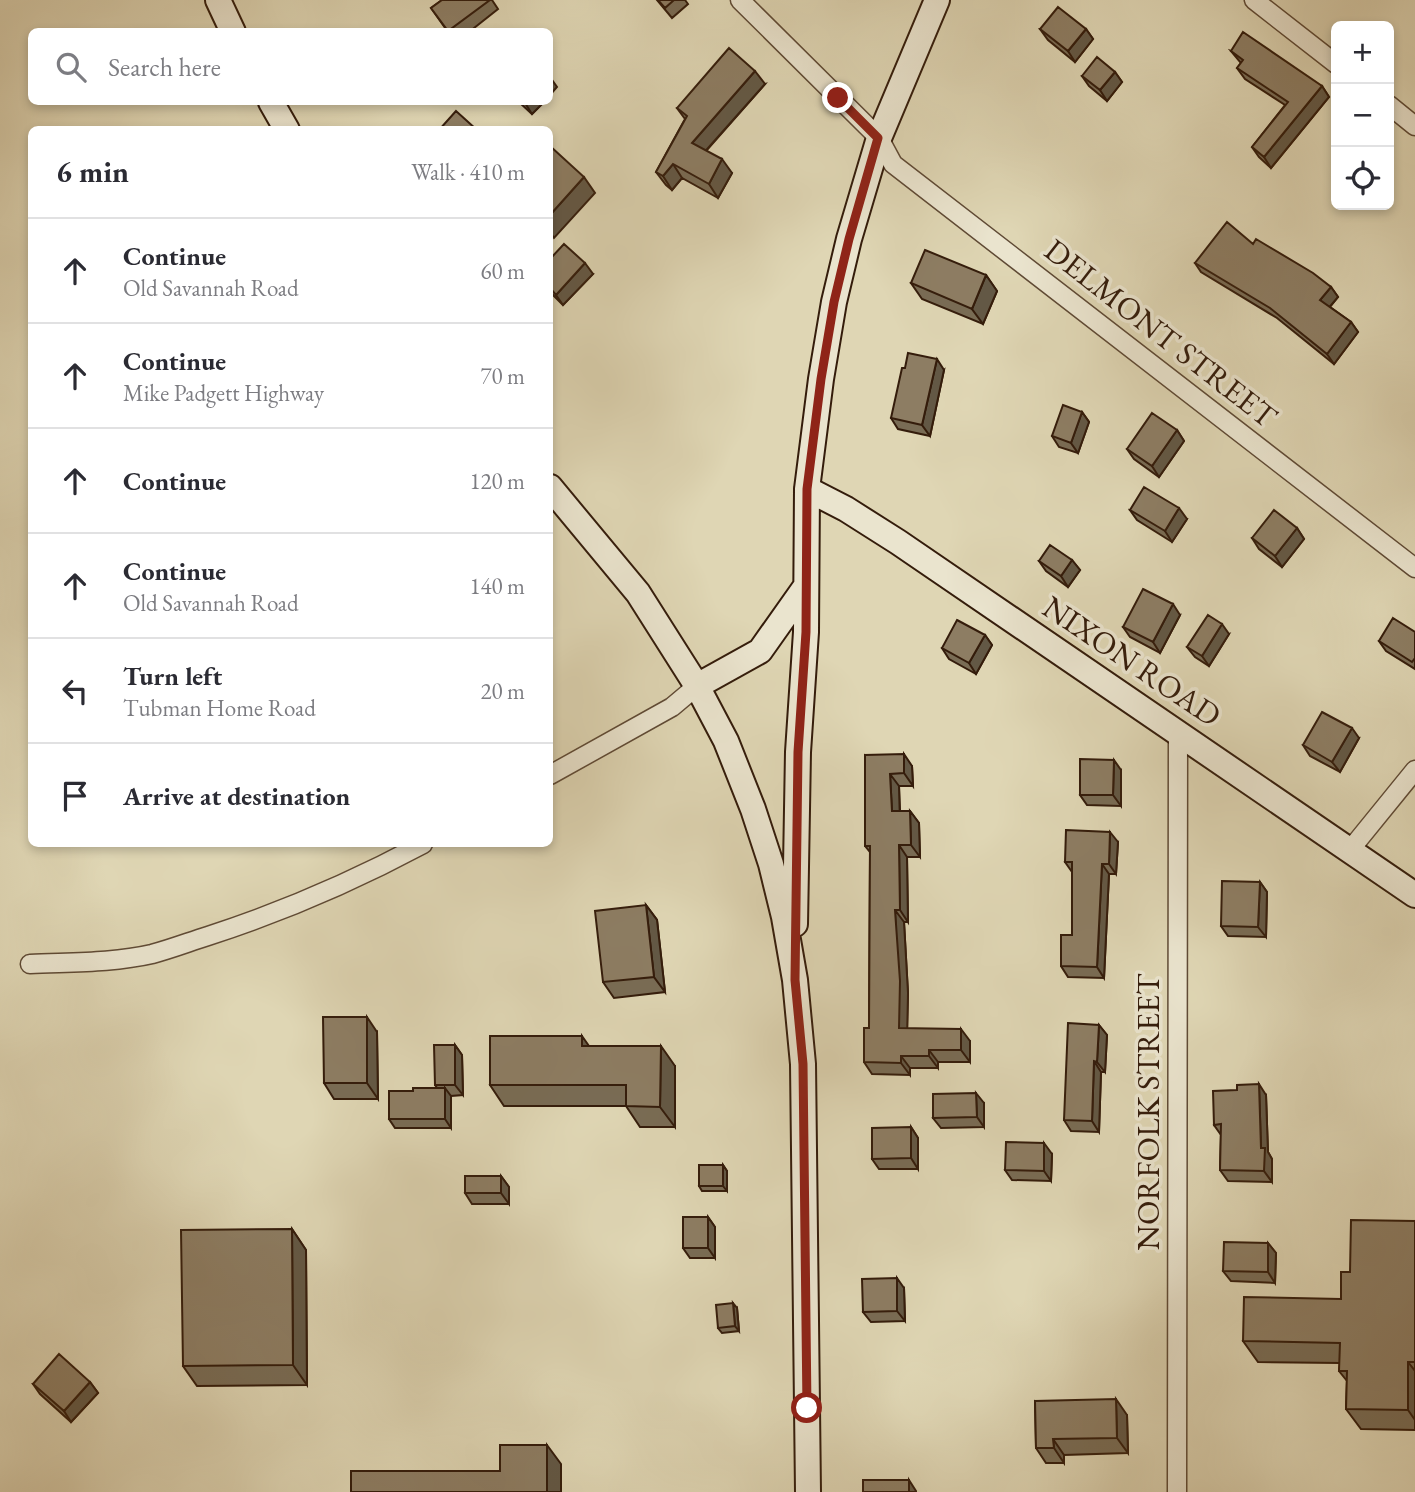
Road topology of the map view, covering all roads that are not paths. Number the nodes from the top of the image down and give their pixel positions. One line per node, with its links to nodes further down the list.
1 (218, 0): 5 (main road)
2 (740, 0): 11 (street, DELMONT STREET)
3 (937, 0): 11 (main road)
4 (1254, 0): 6 (street)
5 (231, 28)
6 (1331, 60)
7 (273, 105): 9 (main road)
8 (1394, 109): 10 (street)
9 (285, 126)
10 (1415, 126)
11 (878, 138): 12 (main road); 14 (street, DELMONT STREET)
12 (807, 489): 15 (main road); 17 (main road, NIXON ROAD)
13 (553, 491): 16 (main road)
14 (1415, 568)
15 (806, 586): 16 (main road); 24 (main road)
16 (697, 686): 19 (street); 24 (main road)
17 (1178, 732): 21 (main road, NIXON ROAD); 26 (street, NORFOLK STREET)
18 (1415, 770): 21 (street)
19 (553, 773)
20 (417, 847): 23 (street)
21 (1350, 850): 22 (main road, NIXON ROAD)
22 (1415, 895)
23 (30, 964)
24 (795, 980): 25 (main road)
25 (808, 1492)
26 (1177, 1492)

